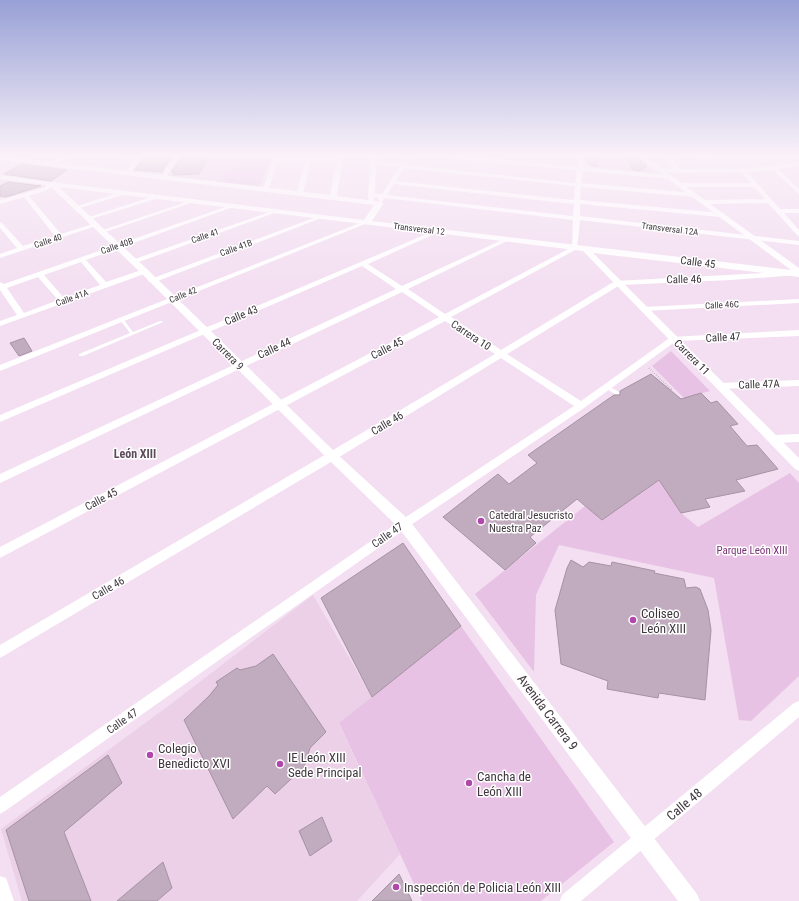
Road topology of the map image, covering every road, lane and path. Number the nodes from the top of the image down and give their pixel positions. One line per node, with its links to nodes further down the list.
1 (0, 198): 16 (street)
2 (14, 198): 16 (street)
3 (28, 198): 38 (street)
4 (67, 198): 24 (street, Carrera 9)
5 (107, 198): 24 (street)
6 (154, 198): 30 (street)
7 (167, 198): 18 (street, Transversal 12)
8 (347, 198): 17 (street, Transversal 12A)
9 (379, 198): 17 (street, Transversal 12A)
10 (379, 198): 17 (street)
11 (402, 198): 31 (street, Transversal 12A)
12 (559, 198): 21 (street)
13 (577, 198): 21 (street)
14 (698, 198): 22 (street)
15 (766, 198): 19 (street)
16 (7, 200): 20 (street)
17 (374, 200): 32 (street)
18 (194, 201): 23 (street, Transversal 12); 35 (street)
19 (769, 201): 22 (street); 26 (street)
20 (0, 202)
21 (577, 202): 28 (street); 31 (street)
22 (703, 202): 28 (street)
23 (233, 206): 25 (street, Transversal 12); 43 (street, Calle 40B)
24 (77, 207): 30 (street, Carrera 9)
25 (277, 211): 29 (street, Transversal 12); 48 (street, Calle 41)
26 (779, 211): 27 (street); 37 (street)
27 (799, 211)
28 (721, 215): 39 (street); 41 (street)
29 (321, 217): 32 (street, Transversal 12); 54 (street, Calle 41B)
30 (89, 218): 34 (street, Carrera 9)
31 (576, 218): 39 (street, Transversal 12A); 45 (street)
32 (367, 222): 36 (street, Transversal 12); 59 (street, Calle 42)
33 (0, 224): 44 (street)
34 (96, 225): 35 (street, Carrera 9); 38 (street, Calle 40)
35 (103, 231): 43 (street, Carrera 9)
36 (438, 231): 40 (street, Transversal 12); 50 (street, Calle 43)
37 (799, 234)
38 (60, 237): 44 (street, Calle 40)
39 (754, 239): 41 (street, Transversal 12A); 52 (street)
40 (506, 240): 45 (street, Transversal 12); 58 (street, Calle 44)
41 (768, 240): 42 (street, Transversal 12A); 49 (street)
42 (799, 243)
43 (118, 246): 47 (street, Calle 40B); 48 (street, Carrera 9)
44 (22, 249): 46 (street, Calle 40)
45 (580, 249): 52 (street, Calle 45); 55 (street, Carrera 11); 64 (street, Calle 45)
46 (0, 256)
47 (82, 259): 53 (street, Calle 40B); 57 (street)
48 (133, 262): 51 (street, Carrera 9)
49 (799, 263)
50 (362, 264): 58 (street, Carrera 10); 68 (street, Calle 43)
51 (144, 271): 54 (street, Carrera 9); 57 (street, Calle 41A)
52 (798, 273): 55 (street, Calle 46)
53 (40, 274): 56 (street, Calle 40B); 60 (street)
54 (152, 280): 59 (street, Carrera 9)
55 (618, 283): 62 (street, Carrera 11); 73 (street, Calle 46)
56 (1, 286): 63 (street)
57 (104, 286): 60 (street, Calle 41A)
58 (401, 289): 64 (street, Carrera 10); 75 (street, Calle 44)
59 (172, 300): 65 (street, Calle 42); 68 (street, Carrera 9)
60 (63, 301): 63 (street, Calle 41A)
61 (799, 301): 62 (street, Calle 46C)
62 (644, 309): 71 (street, Carrera 11)
63 (22, 316): 67 (street, Calle 41A)
64 (445, 318): 73 (street, Carrera 10); 82 (street, Calle 45)
65 (122, 320): 70 (lane); 76 (street, Calle 42)
66 (161, 322): 70 (lane)
67 (0, 324)
68 (204, 331): 75 (street, Carrera 9); 84 (street, Calle 43)
69 (799, 333): 71 (street, Calle 47)
70 (132, 334): 72 (lane)
71 (674, 340): 74 (street, Calle 47); 78 (street, Carrera 11)
72 (81, 355)
73 (502, 355): 83 (street, Carrera 10); 87 (street, Calle 46)
74 (642, 361): 79 (street, Calle 47); 80 (path)
75 (239, 365): 82 (street, Carrera 9); 89 (street, Calle 44)
76 (0, 368)
77 (799, 383): 78 (street, Calle 47A)
78 (720, 386): 86 (street, Carrera 11)
79 (607, 387): 81 (lane); 83 (street, Calle 47)
80 (669, 389)
81 (617, 393)
82 (279, 404): 87 (street, Carrera 9); 91 (street, Calle 45)
83 (581, 406): 90 (street, Calle 47)
84 (0, 419)
85 (799, 438): 86 (street)
86 (773, 439): 88 (street, Carrera 11)
87 (332, 456): 90 (street, Carrera 9); 92 (street, Calle 46)
88 (799, 466)
89 (0, 479)
90 (404, 524): 94 (street, Calle 47); 95 (street, Avenida Carrera 9)
91 (0, 553)
92 (0, 652)
93 (799, 708): 95 (street, Calle 48)
94 (0, 806)
95 (643, 838): 98 (street, Calle 48); 99 (street, Avenida Carrera 9)
96 (0, 884): 97 (street)
97 (6, 901)
98 (568, 901)
99 (690, 901)

